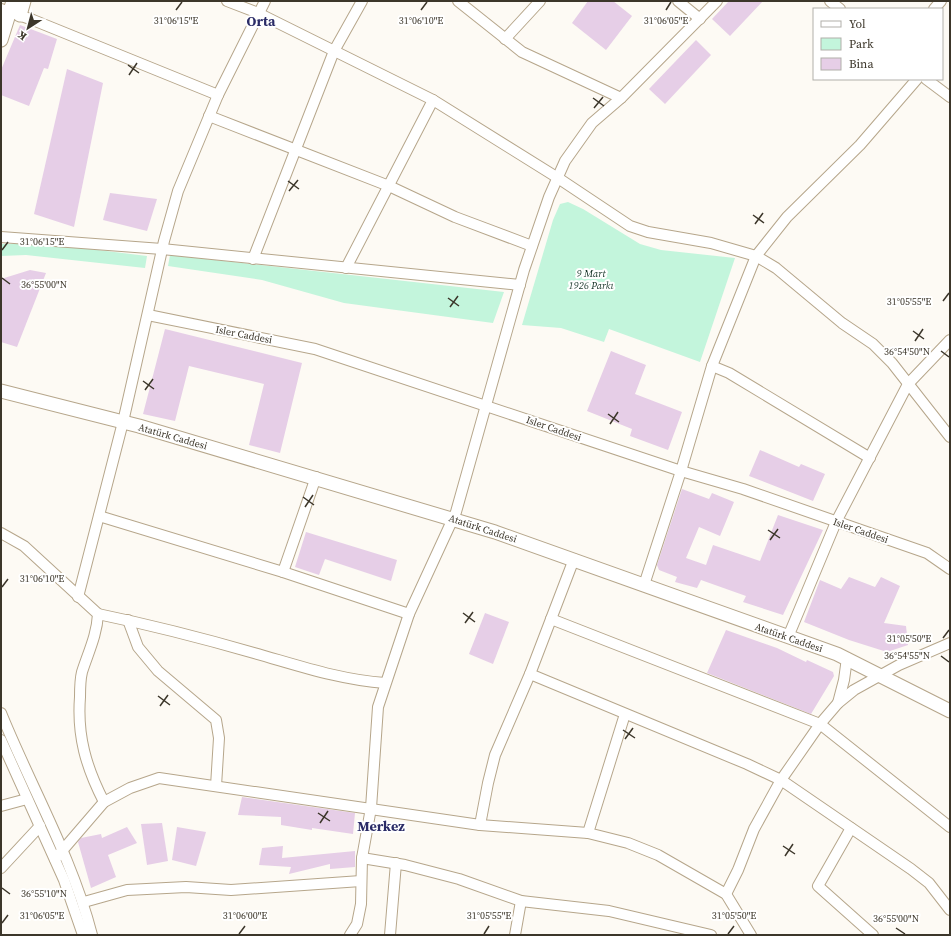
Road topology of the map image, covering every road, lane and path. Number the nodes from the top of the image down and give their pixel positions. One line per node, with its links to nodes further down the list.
1 (24, 1): 11 (main road)
2 (227, 1): 12 (street)
3 (265, 1): 12 (street)
4 (362, 1): 16 (street)
5 (458, 1): 14 (street)
6 (540, 1): 14 (street)
7 (678, 1): 13 (street)
8 (717, 1): 13 (street)
9 (830, 1): 10 (street)
10 (839, 8)
11 (11, 10): 15 (main road); 19 (street)
12 (258, 13): 16 (street); 19 (street)
13 (700, 19): 21 (street)
14 (505, 39): 21 (street)
15 (1, 40)
16 (334, 50): 22 (street); 24 (street)
17 (917, 80): 30 (street)
18 (927, 80): 20 (street)
19 (218, 95): 23 (street)
20 (950, 97)
21 (621, 98): 25 (street)
22 (434, 100): 25 (street); 26 (street)
23 (209, 116): 24 (street); 29 (street)
24 (296, 149): 26 (street); 31 (street)
25 (558, 178): 28 (street); 30 (street)
26 (389, 186): 28 (street); 32 (street)
27 (1, 237): 29 (street)
28 (532, 246): 33 (street)
29 (162, 250): 31 (street); 34 (street)
30 (756, 256): 36 (street); 37 (street)
31 (253, 259): 32 (street)
32 (346, 268): 33 (street)
33 (520, 285): 39 (street)
34 (148, 315): 39 (street, Isler Caddesi); 40 (street)
35 (950, 340): 37 (street)
36 (712, 366): 42 (street); 43 (street)
37 (908, 384): 41 (street); 42 (street)
38 (1, 391): 40 (main road, Atatürk Caddesi)
39 (486, 405): 43 (street, Isler Caddesi); 46 (street)
40 (123, 422): 44 (main road, Atatürk Caddesi); 45 (street)
41 (950, 437)
42 (870, 458): 47 (street)
43 (681, 471): 47 (street, Isler Caddesi); 52 (street)
44 (316, 477): 46 (main road, Atatürk Caddesi); 51 (street)
45 (99, 516): 51 (street); 53 (street)
46 (453, 519): 49 (main road, Atatürk Caddesi); 55 (street)
47 (836, 522): 50 (street, Isler Caddesi); 58 (street)
48 (1, 533): 53 (street)
49 (574, 559): 52 (main road, Atatürk Caddesi); 56 (street)
50 (950, 569)
51 (283, 572): 55 (street)
52 (644, 585): 58 (main road, Atatürk Caddesi)
53 (78, 597): 54 (street)
54 (98, 614): 57 (street); 73 (street)
55 (409, 614): 63 (street)
56 (551, 619): 61 (street); 68 (street)
57 (128, 620): 63 (street); 71 (street)
58 (788, 637): 60 (main road, Atatürk Caddesi)
59 (950, 643): 62 (street)
60 (847, 658): 62 (main road, Atatürk Caddesi); 64 (street)
61 (530, 674): 67 (street); 76 (street)
62 (882, 675): 64 (street); 65 (main road, Atatürk Caddesi)
63 (385, 683): 75 (street)
64 (838, 703): 68 (street)
65 (950, 711)
66 (1, 713): 81 (street)
67 (625, 714): 70 (street); 80 (street)
68 (820, 724): 70 (street); 78 (street)
69 (1, 740): 72 (street)
70 (780, 780): 79 (street); 87 (street)
71 (216, 786): 73 (street); 75 (street)
72 (27, 799): 74 (street); 77 (street)
73 (104, 802): 81 (street)
74 (1, 806)
75 (371, 808): 76 (street); 82 (street)
76 (480, 825): 80 (street)
77 (40, 826): 83 (street); 85 (street)
78 (950, 827)
79 (851, 828): 90 (street); 99 (street)
80 (588, 833): 87 (street)
81 (62, 850): 83 (street); 89 (street)
82 (362, 858): 84 (street); 86 (street)
83 (54, 860): 93 (street)
84 (396, 863): 88 (street); 95 (street)
85 (1, 868)
86 (361, 882): 89 (street); 92 (street)
87 (726, 894): 98 (street)
88 (521, 901): 91 (street); 96 (street)
89 (84, 902): 94 (street)
90 (950, 910)
91 (678, 931): 97 (street)
92 (354, 934)
93 (82, 935)
94 (92, 935)
95 (390, 935)
96 (515, 935)
97 (711, 935)
98 (751, 935)
99 (873, 935)

